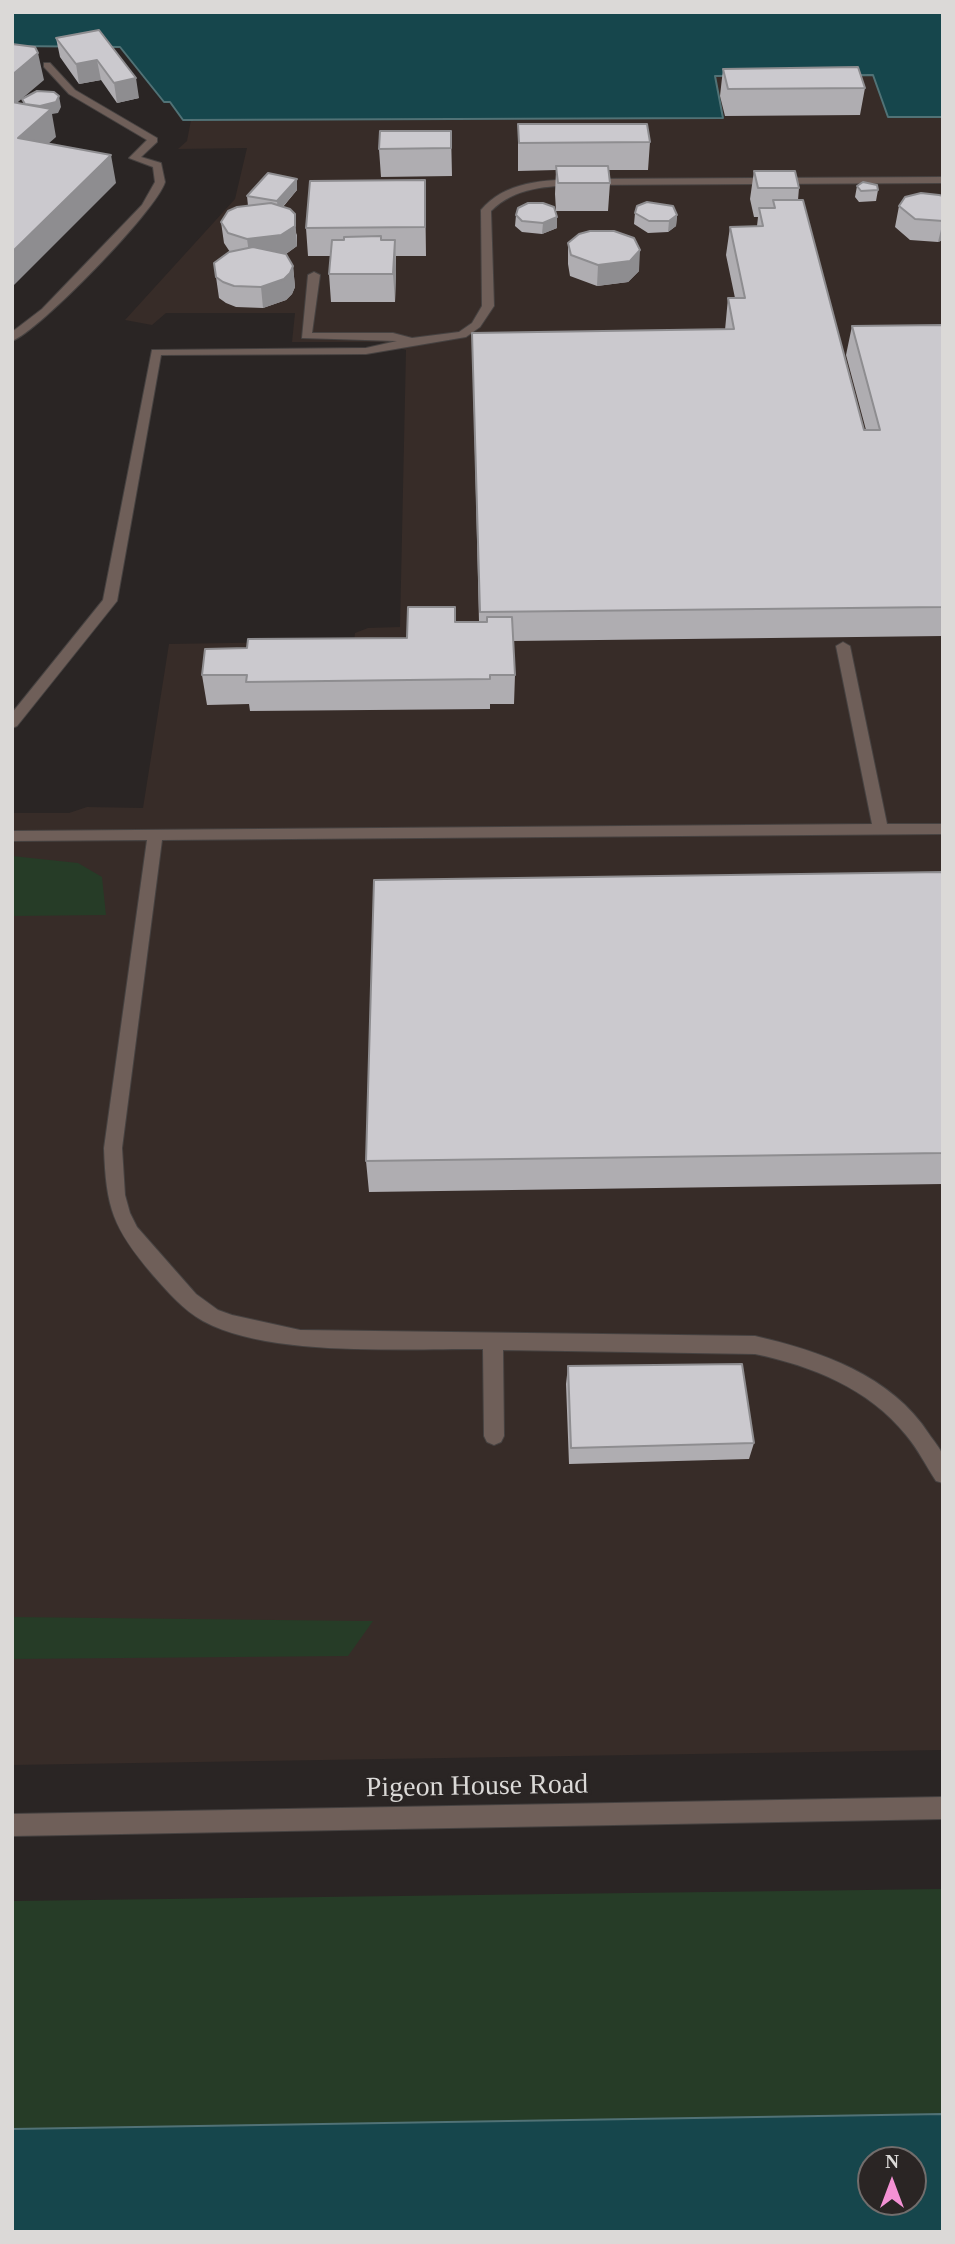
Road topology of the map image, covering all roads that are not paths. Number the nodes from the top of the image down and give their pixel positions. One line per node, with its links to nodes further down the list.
1 (47, 65): 4 (street)
2 (943, 180): 5 (street)
3 (314, 275): 5 (street)
4 (12, 338)
5 (412, 341): 7 (street)
6 (842, 646): 9 (street)
7 (12, 723)
8 (943, 829): 9 (street)
9 (881, 830): 11 (street)
10 (12, 836): 11 (street)
11 (155, 836): 12 (street)
12 (493, 1343): 13 (street); 14 (street)
13 (494, 1436)
14 (943, 1474)
15 (943, 1808): 16 (street, Pigeon House Road)
16 (12, 1825)

